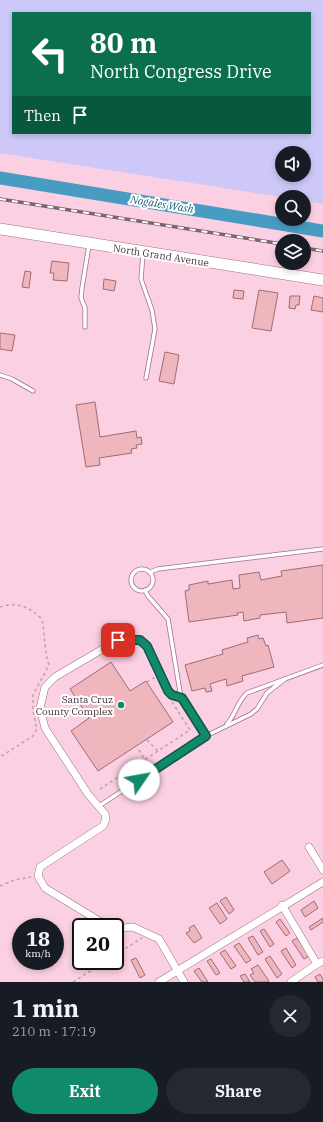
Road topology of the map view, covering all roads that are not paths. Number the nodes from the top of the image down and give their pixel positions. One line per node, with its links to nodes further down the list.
1 (0, 229): 2 (main road, North Grand Avenue)
2 (89, 244): 3 (main road, North Grand Avenue); 5 (lane)
3 (143, 252): 4 (main road, North Grand Avenue); 7 (lane)
4 (323, 280)
5 (85, 327)
6 (0, 375): 8 (lane)
7 (146, 378)
8 (33, 391)
9 (323, 549): 10 (lane)
10 (150, 572): 11 (lane); 11 (lane)
11 (145, 590): 14 (lane)
12 (323, 665): 13 (lane)
13 (285, 679): 15 (lane); 15 (lane)
14 (182, 698): 16 (street); 17 (street)
15 (226, 725): 16 (lane)
16 (206, 736): 17 (lane)
17 (100, 806): 22 (street)
18 (309, 847): 19 (street)
19 (323, 870)
20 (323, 882): 21 (street)
21 (282, 905): 24 (street); 25 (street)
22 (95, 918)
23 (124, 928): 25 (street)
24 (320, 962): 28 (street)
25 (177, 970): 26 (street); 27 (street)
26 (159, 982)
27 (184, 982)
28 (291, 982)

